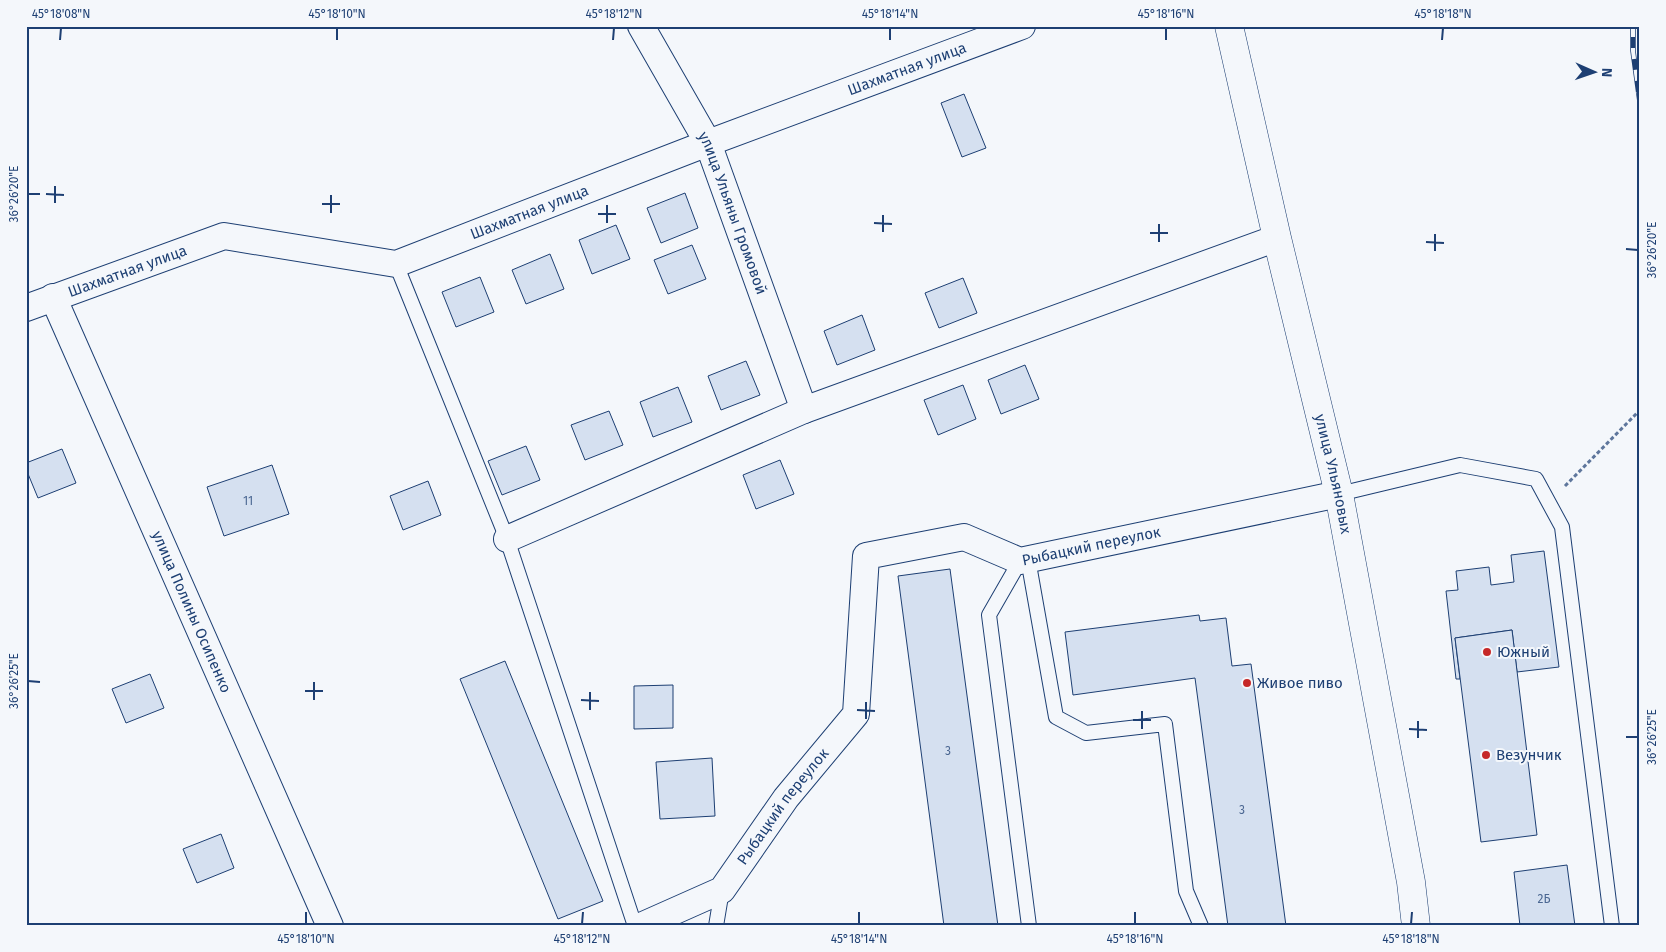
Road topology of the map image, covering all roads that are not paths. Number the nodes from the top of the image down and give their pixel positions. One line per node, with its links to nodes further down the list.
1 (641, 26): 4 (street, улица Ульяны Громовой)
2 (1022, 26): 4 (street, Шахматная улица)
3 (1229, 26): 5 (street, улица Ульяновых)
4 (708, 143): 6 (street, Шахматная улица); 9 (street, улица Ульяны Громовой)
5 (1277, 238): 9 (street); 10 (street, улица Ульяновых)
6 (396, 264): 7 (street, Шахматная улица); 11 (lane)
7 (53, 297): 8 (street, Шахматная улица); 14 (street, улица Полины Осипенко)
8 (26, 308)
9 (804, 410): 11 (street)
10 (1339, 494): 12 (street, Рыбацкий переулок); 20 (street, улица Ульяновых); 21 (lane)
11 (506, 539): 15 (lane)
12 (1024, 560): 13 (street, Рыбацкий переулок); 18 (lane); 19 (lane)
13 (722, 890): 16 (street); 17 (lane)
14 (330, 926)
15 (635, 926)
16 (641, 926)
17 (716, 926)
18 (1029, 926)
19 (1200, 926)
20 (1416, 926)
21 (1612, 926)

